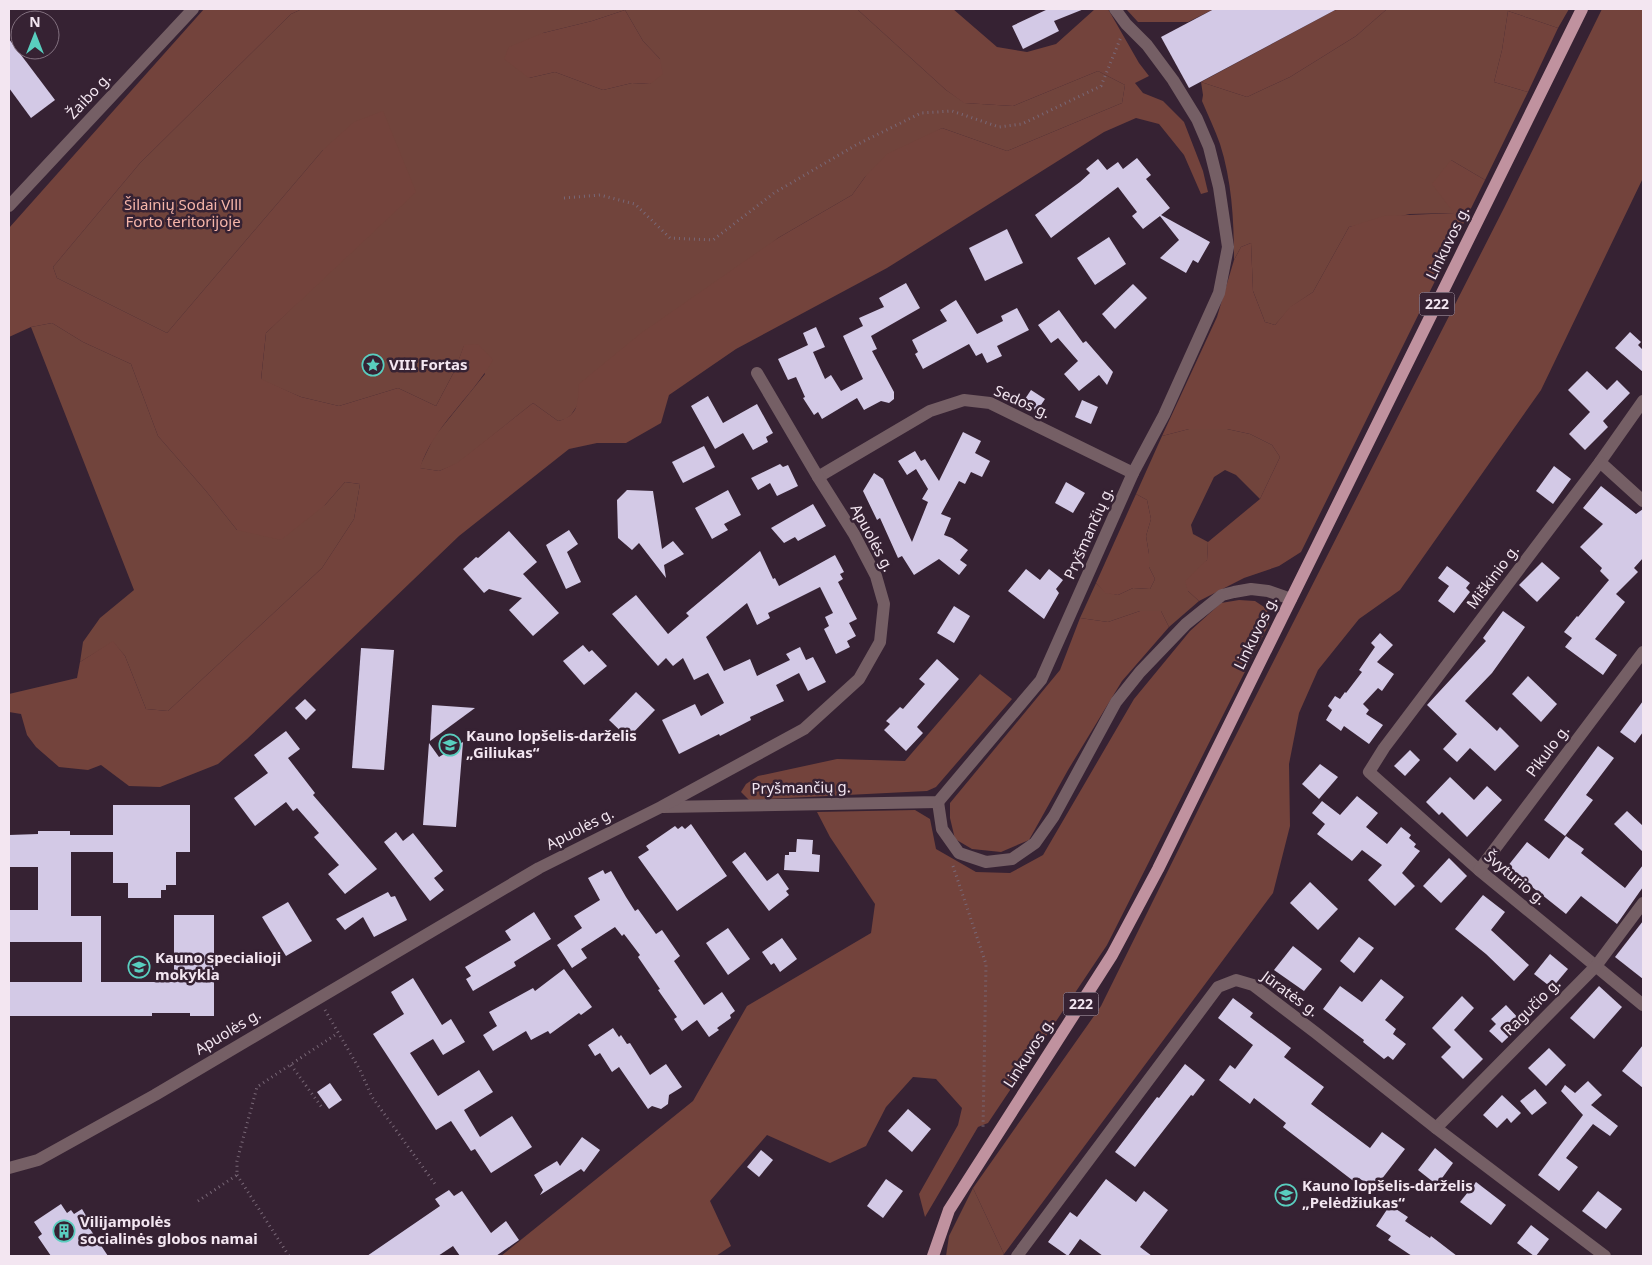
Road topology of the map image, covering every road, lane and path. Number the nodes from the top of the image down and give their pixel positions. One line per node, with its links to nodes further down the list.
1 (193, 9): 6 (street, Žaibo g.)
2 (1114, 9): 4 (street, Pryšmančių g.)
3 (1582, 9): 13 (main road, Linkuvos g. / 222)
4 (1126, 24): 5 (path); 10 (street, Pryšmančių g.)
5 (564, 198)
6 (9, 206)
7 (757, 373): 11 (street, Apuolės g.)
8 (1643, 401): 9 (street, Miškinio g.)
9 (1600, 462): 12 (street); 15 (street, Miškinio g.)
10 (1133, 473): 11 (street, Sedos g.); 16 (street, Pryšmančių g.)
11 (818, 477): 17 (street, Apuolės g.)
12 (1643, 501)
13 (1291, 599): 16 (street); 34 (main road, Linkuvos g. / 222)
14 (1643, 652): 19 (street, Pikulo g.)
15 (1368, 772): 19 (street, Švyturio g.)
16 (938, 802): 17 (street, Pryšmančių g.)
17 (661, 807): 22 (street, Apuolės g.)
18 (953, 865): 28 (path)
19 (1480, 870): 21 (street, Švyturio g.)
20 (1643, 903): 21 (street, Ragučio g.)
21 (1596, 966): 23 (street, Švyturio g.); 27 (street, Ragučio g.)
22 (318, 998): 24 (path); 29 (street, Apuolės g.)
23 (1643, 1005)
24 (338, 1033): 25 (path); 31 (path)
25 (290, 1065): 26 (path); 30 (path)
26 (323, 1109)
27 (1436, 1128): 35 (street, Jūratės g.); 36 (street, Jūratės g.)
28 (983, 1129)
29 (9, 1168)
30 (237, 1175): 32 (path); 33 (path)
31 (435, 1184)
32 (198, 1201)
33 (288, 1256)
34 (932, 1256)
35 (1016, 1256)
36 (1605, 1256)

